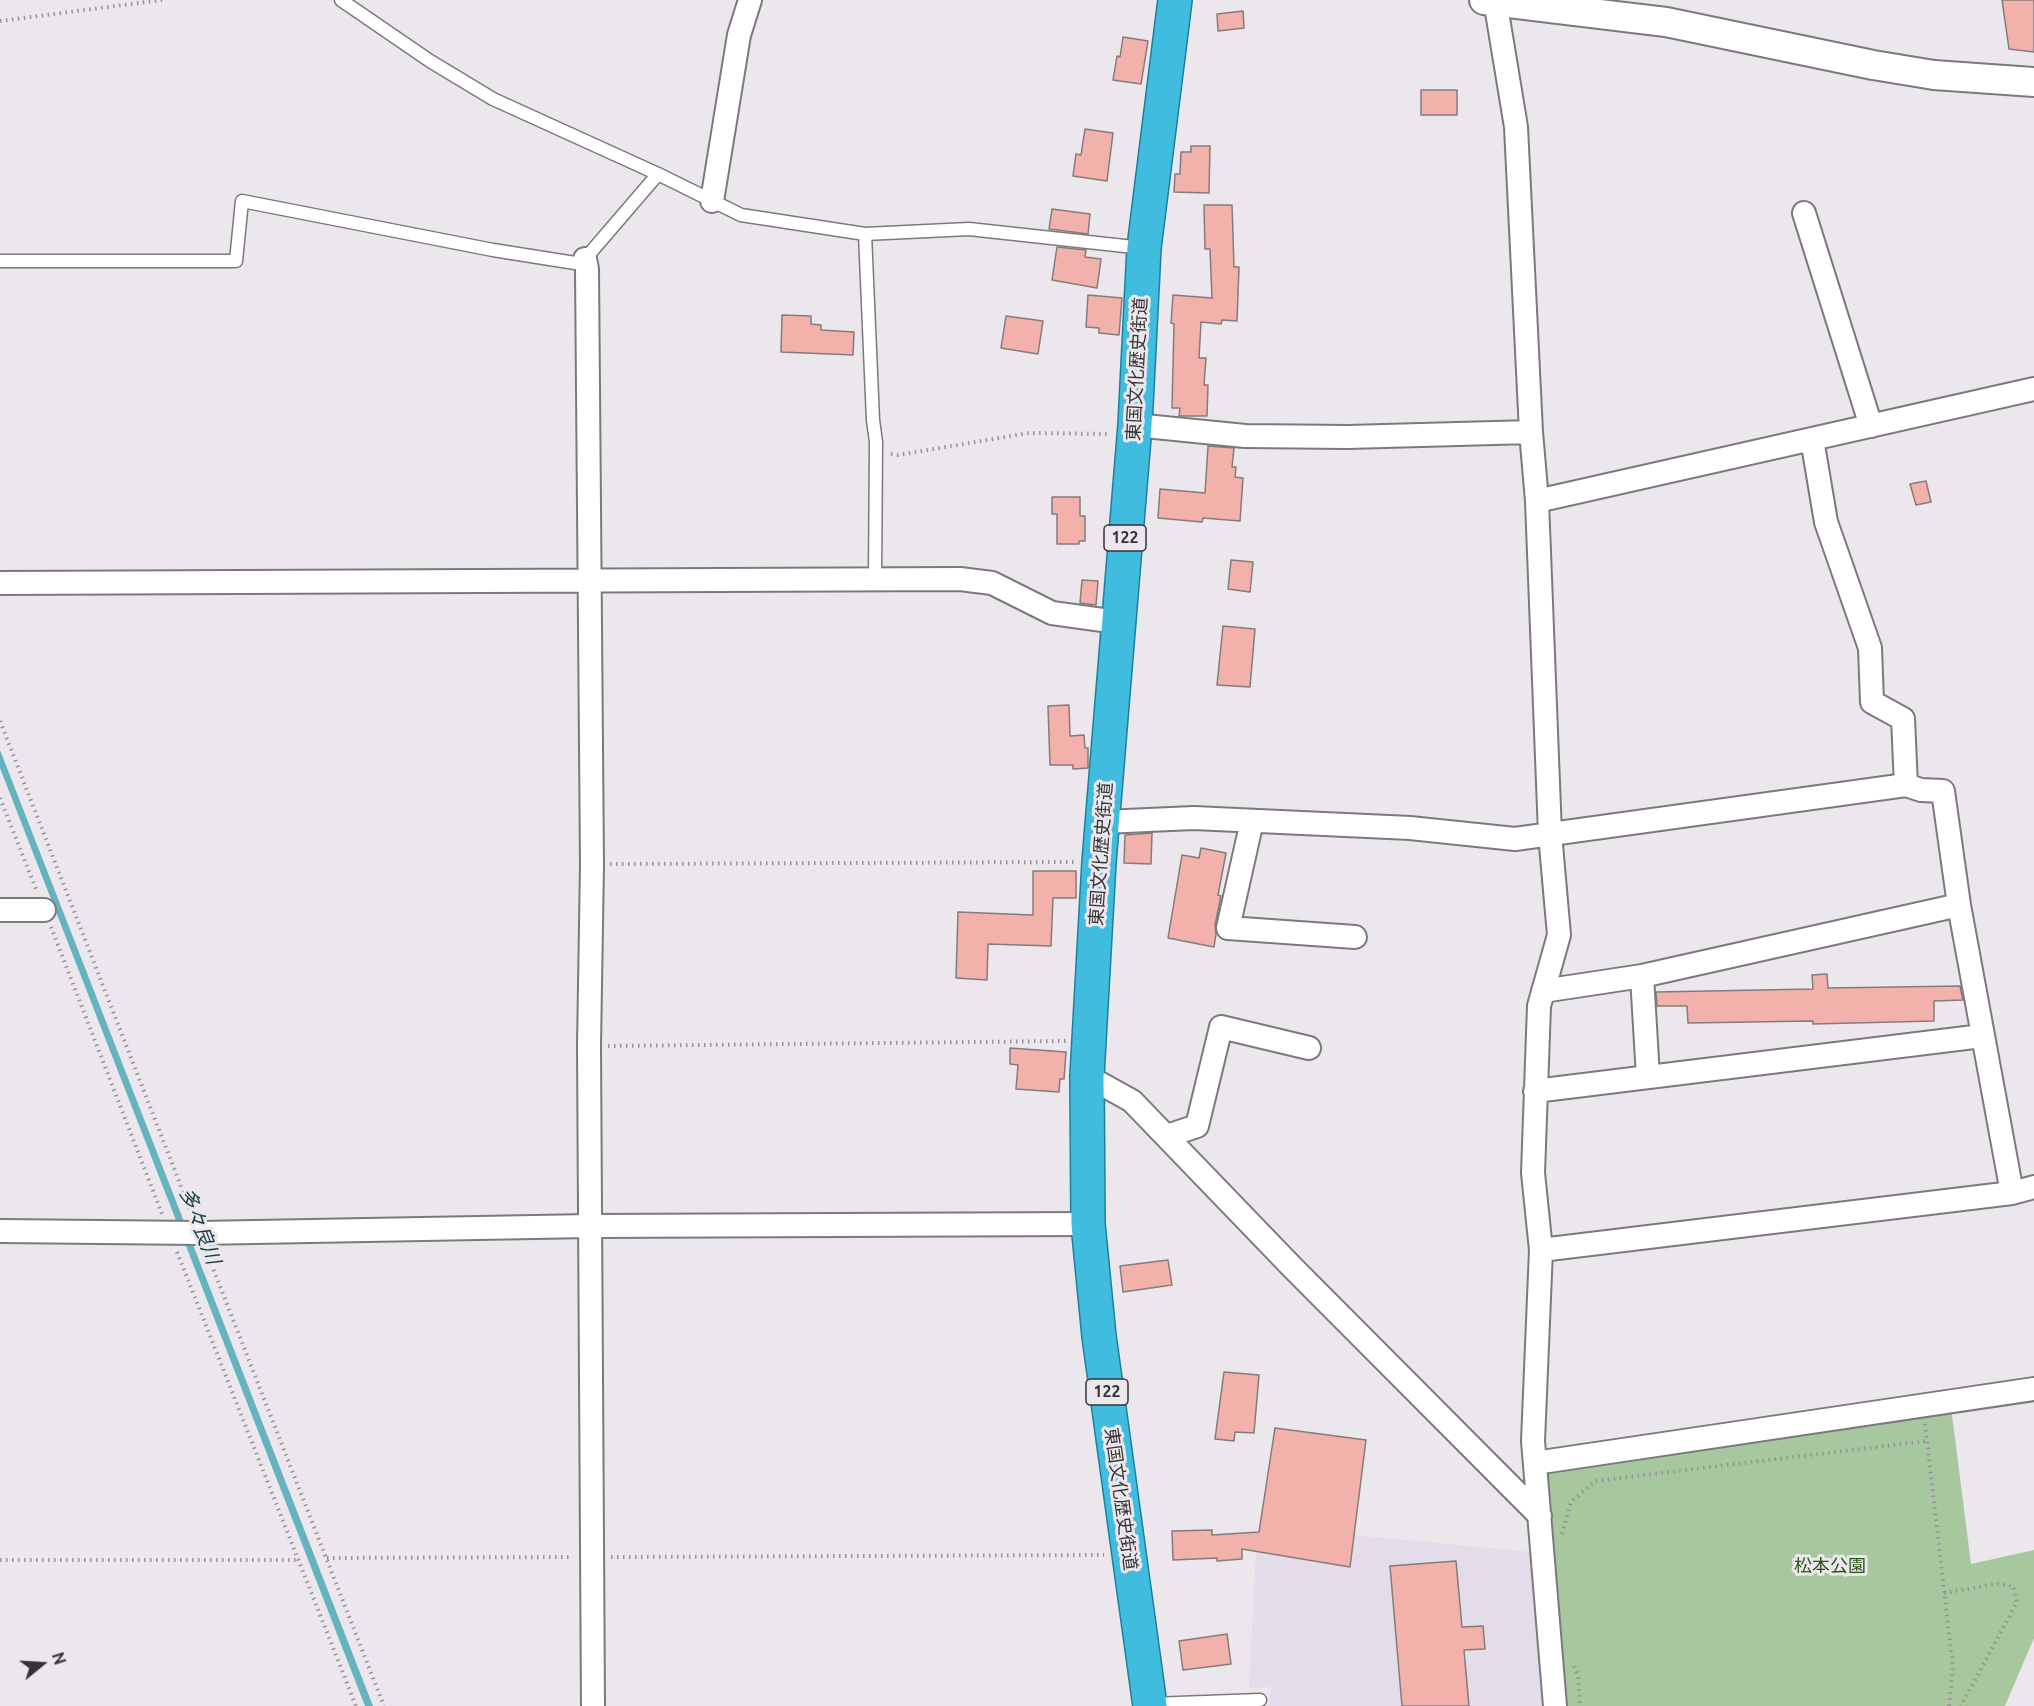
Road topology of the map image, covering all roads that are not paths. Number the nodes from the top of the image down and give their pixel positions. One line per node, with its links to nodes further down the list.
1 (341, 0): 6 (lane)
2 (750, 0): 7 (street)
3 (1175, 0): 10 (highway, 東国文化歴史街道 / 122)
4 (1491, 1): 5 (street); 16 (street)
5 (2034, 82)
6 (658, 174): 7 (lane); 11 (lane)
7 (712, 201): 9 (lane)
8 (1804, 213): 14 (street)
9 (865, 234): 10 (lane); 19 (lane)
10 (1144, 248): 15 (highway, 東国文化歴史街道 / 122)
11 (585, 259): 12 (lane); 20 (street)
12 (0, 261)
13 (2034, 389): 14 (street)
14 (1871, 426): 17 (street)
15 (1134, 429): 16 (street); 22 (highway, 東国文化歴史街道 / 122)
16 (1531, 432): 18 (street)
17 (1812, 439): 18 (street); 23 (street)
18 (1537, 501): 26 (street)
19 (875, 579): 20 (street); 22 (street)
20 (589, 582): 21 (street); 42 (street)
21 (0, 583)
22 (1117, 622): 25 (highway, 東国文化歴史街道 / 122)
23 (1906, 785): 26 (street); 27 (street)
24 (1252, 821): 25 (street); 26 (street); 30 (street)
25 (1103, 822): 35 (highway, 東国文化歴史街道 / 122)
26 (1550, 834): 32 (street)
27 (1959, 905): 31 (street); 33 (street)
28 (0, 910): 29 (street)
29 (44, 910)
30 (1355, 937)
31 (1642, 976): 32 (street); 36 (street)
32 (1543, 991): 37 (street)
33 (1982, 1036): 36 (street); 40 (street)
34 (1309, 1048): 38 (street)
35 (1087, 1076): 38 (street); 41 (highway, 東国文化歴史街道 / 122)
36 (1648, 1077): 37 (street)
37 (1535, 1091): 44 (street)
38 (1167, 1137): 47 (street)
39 (2034, 1187): 40 (street)
40 (2012, 1193): 44 (street)
41 (1088, 1224): 42 (street); 49 (highway, 東国文化歴史街道 / 122)
42 (590, 1226): 43 (street); 50 (street)
43 (0, 1231)
44 (1541, 1250): 46 (street)
45 (2034, 1389): 46 (street)
46 (1535, 1463): 47 (street)
47 (1540, 1516): 51 (street)
48 (1260, 1700): 49 (lane)
49 (1150, 1705)
50 (593, 1706)
51 (1555, 1706)

